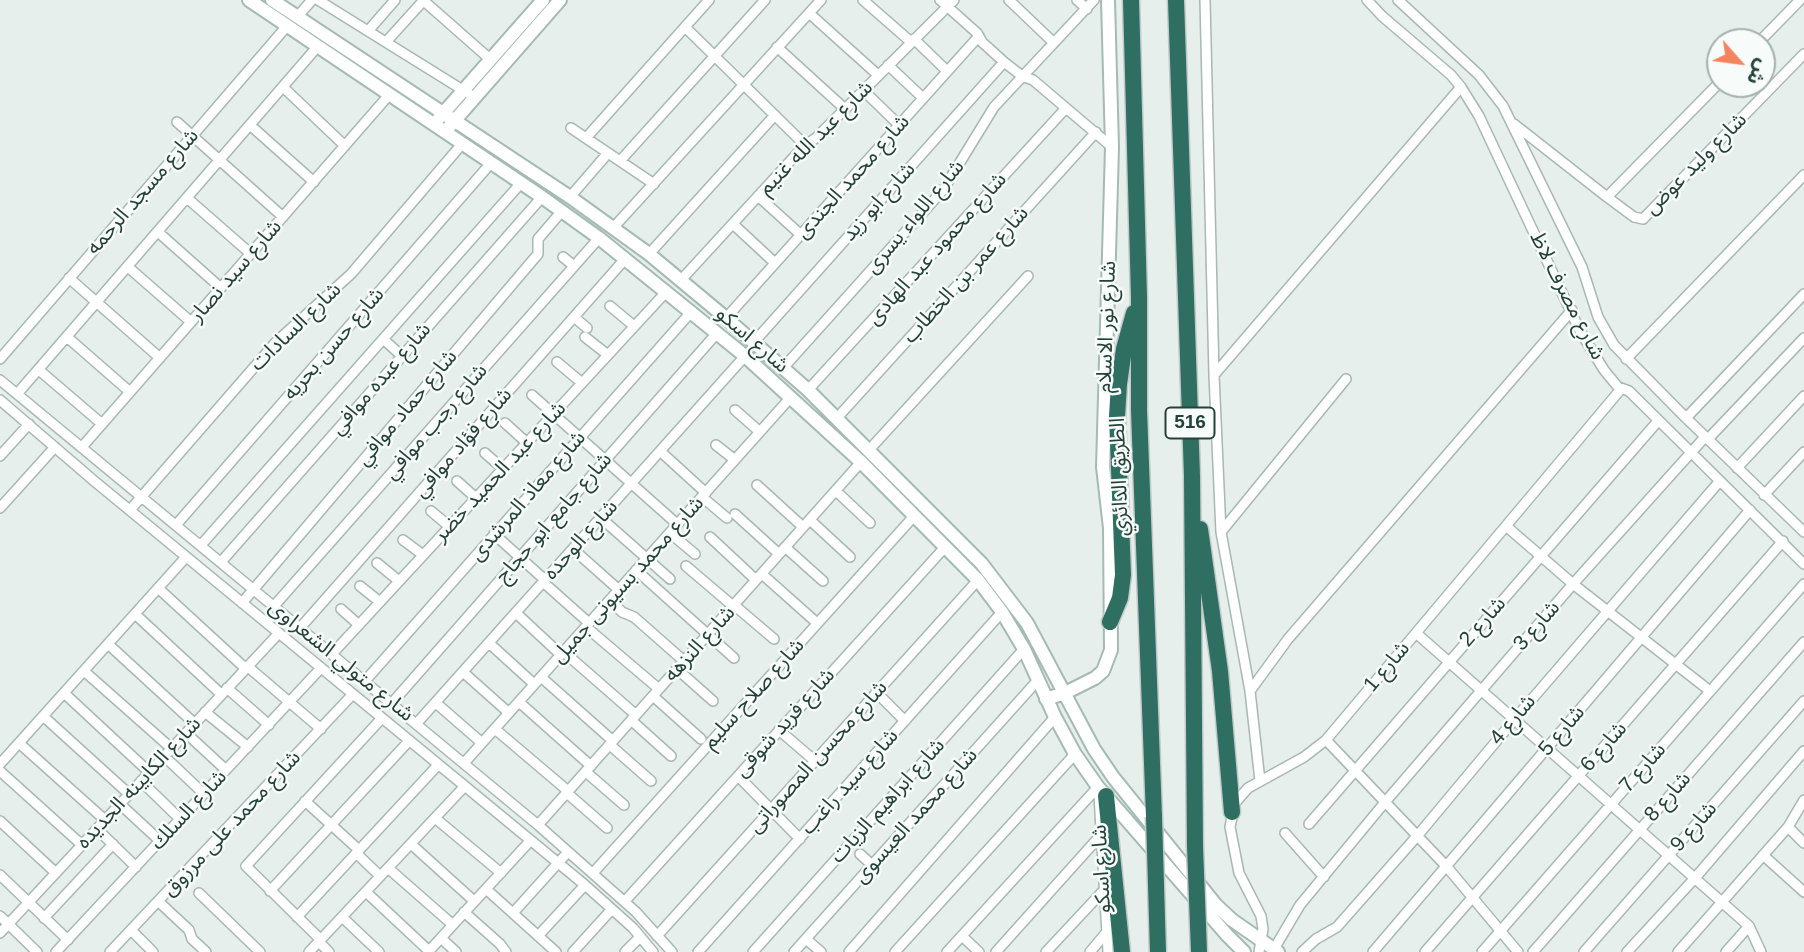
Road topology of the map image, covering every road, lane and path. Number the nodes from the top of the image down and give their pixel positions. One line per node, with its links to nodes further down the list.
1 (248, 0): 27 (main road, شارع اسكو)
2 (312, 0): 27 (street)
3 (318, 0): 30 (street)
4 (395, 0): 30 (street)
5 (424, 0): 33 (street); 39 (street)
6 (709, 0): 28 (street)
7 (765, 0): 38 (street)
8 (821, 0): 26 (street)
9 (863, 0): 32 (street)
10 (1009, 0): 34 (street)
11 (1077, 0): 25 (street)
12 (1094, 0): 25 (street, شارع اللواء يسرى)
13 (1108, 0): 71 (main road, شارع نور الاسلام)
14 (1132, 0): 105 (highway, الطريق الدائري / 516)
15 (1176, 0): 167 (highway, 516)
16 (1205, 0): 128 (street)
17 (1367, 0): 45 (street, شارع مصرف لاظ)
18 (1398, 0): 24 (street, شارع مصرف لاظ)
19 (1414, 0): 24 (street)
20 (1800, 0): 29 (street)
21 (280, 2): 27 (main road, شارع اسكو)
22 (547, 2): 39 (main road); 51 (main road)
23 (947, 2): 31 (street); 32 (street, شارع عبد الله غنيم)
24 (1407, 8): 40 (street, شارع مصرف لاظ)
25 (1087, 9): 34 (street, شارع اللواء يسرى)
26 (809, 13): 36 (street); 44 (street)
27 (292, 22): 35 (main road, شارع اسكو); 58 (main road, شارع اسكو); 66 (street, شارع مسجد الرحمه)
28 (685, 27): 38 (street); 67 (street)
29 (1773, 28)
30 (368, 31): 33 (street)
31 (979, 36): 41 (street); 43 (street, شارع محمد الجندى)
32 (912, 41): 42 (street, شارع عبد الله غنيم); 43 (street)
33 (386, 42): 51 (street)
34 (1054, 43): 46 (street, شارع اللواء يسرى)
35 (318, 46): 48 (street); 52 (main road, شارع اسكو)
36 (777, 47): 47 (street); 56 (street)
37 (1804, 54): 83 (street, شارع وليد عوض)
38 (715, 56): 47 (street); 74 (street)
39 (491, 60): 51 (main road)
40 (1465, 61): 45 (street); 60 (street, شارع مصرف لاظ)
41 (1004, 62): 46 (street); 118 (street, شارع ابو زيد)
42 (888, 65): 44 (street, شارع عبد الله غنيم); 54 (street)
43 (947, 71): 54 (street, شارع محمد الجندى)
44 (878, 75): 50 (street, شارع عبد الله غنيم)
45 (1451, 75): 49 (street, شارع مصرف لاظ)
46 (1022, 76): 55 (street); 126 (street, شارع اللواء يسرى)
47 (743, 83): 57 (street); 79 (street)
48 (283, 87): 61 (street); 70 (street)
49 (1461, 87): 108 (street, شارع مصرف لاظ); 128 (street)
50 (863, 90): 56 (street, شارع عبد الله غنيم); 62 (street)
51 (469, 94): 58 (main road)
52 (389, 95): 64 (main road, شارع اسكو); 70 (street, شارع سيد نصار)
53 (1706, 96): 83 (street)
54 (923, 98): 62 (street, شارع محمد الجندى)
55 (1066, 108): 65 (street); 133 (street, شارع محمود عبد الهادى)
56 (845, 109): 69 (street, شارع عبد الله غنيم)
57 (775, 115): 69 (street); 93 (street)
58 (448, 118): 64 (main road); 82 (main road, شارع اسكو)
59 (177, 122): 66 (street)
60 (1513, 123): 83 (street, شارع وليد عوض); 124 (street, شارع مصرف لاظ)
61 (250, 125): 73 (street); 77 (street)
62 (900, 125): 90 (street, شارع محمد الجندى)
63 (571, 128): 67 (street)
64 (439, 129): 68 (main road, شارع اسكو)
65 (1096, 132): 71 (street); 142 (street, شارع عمر بن الخطاب)
66 (192, 135): 73 (street); 100 (street, شارع مسجد الرحمه)
67 (586, 138): 72 (street)
68 (463, 144): 75 (main road, شارع اسكو); 176 (street, شارع السادات)
69 (805, 145): 80 (street, شارع عبد الله غنيم)
70 (345, 146): 77 (street, شارع سيد نصار)
71 (1112, 147): 235 (main road, شارع نور الاسلام)
72 (608, 153): 74 (street); 82 (street)
73 (220, 160): 84 (street); 86 (street)
74 (620, 161): 79 (street)
75 (491, 163): 78 (main road, شارع اسكو); 187 (street, شارع حسن بحريه)
76 (1804, 175): 124 (street)
77 (314, 182): 86 (street, شارع سيد نصار)
78 (521, 183): 81 (main road, شارع اسكو); 117 (street)
79 (654, 184): 88 (street)
80 (758, 196): 87 (street, شارع عبد الله غنيم); 90 (street)
81 (542, 197): 85 (main road, شارع اسكو); 120 (street, شارع عبده موافي)
82 (570, 197): 88 (main road, شارع اسكو)
83 (1607, 197)
84 (187, 198): 89 (street); 92 (street)
85 (562, 211): 91 (main road, شارع اسكو); 223 (street, شارع حماد موافي)
86 (283, 217): 92 (street, شارع سيد نصار)
87 (733, 223): 96 (street); 101 (street, شارع عبد الله غنيم)
88 (613, 228): 93 (main road, شارع اسكو)
89 (158, 232): 98 (street); 102 (street)
90 (801, 235): 96 (street, شارع محمد الجندى)
91 (599, 238): 95 (main road, شارع اسكو); 97 (street, شارع رجب موافي)
92 (251, 254): 102 (street, شارع سيد نصار)
93 (649, 254): 101 (main road, شارع اسكو)
94 (563, 257): 97 (street)
95 (625, 259): 103 (main road, شارع اسكو); 110 (street, شارع فؤاد موافي)
96 (775, 263): 111 (street, شارع محمد الجندى)
97 (573, 266): 229 (street, شارع رجب موافي)
98 (128, 267): 106 (street); 112 (street)
99 (1028, 276): 155 (street)
100 (69, 278): 106 (street); 123 (street, شارع مسجد الرحمه)
101 (681, 279): 111 (main road, شارع اسكو)
102 (221, 288): 112 (street, شارع سيد نصار)
103 (667, 291): 109 (main road, شارع اسكو); 113 (street, شارع عبد الحميد خضر)
104 (1804, 294): 143 (street)
105 (1139, 297): 235 (highway); 440 (highway, الطريق الدائري / 516, bridge)
106 (97, 303): 115 (street); 122 (street)
107 (610, 306): 113 (street)
108 (1572, 310): 132 (street, شارع مصرف لاظ); 266 (street)
109 (692, 311): 114 (main road, شارع اسكو); 149 (street, شارع معاذ المرشدى)
110 (574, 317): 119 (street); 239 (street, شارع فؤاد موافي)
111 (726, 318): 118 (main road, شارع اسكو)
112 (191, 322): 122 (street, شارع سيد نصار)
113 (634, 326): 119 (street, شارع عبد الحميد خضر)
114 (716, 333): 121 (main road, شارع اسكو); 161 (street, شارع جامع ابو حجاج)
115 (67, 337): 127 (street); 134 (street)
116 (1804, 338): 150 (street, شارع 3)
117 (383, 339): 120 (street); 197 (street)
118 (754, 342): 126 (main road, شارع اسكو)
119 (608, 355): 131 (street, شارع عبد الحميد خضر)
120 (402, 356): 208 (street, شارع عبده موافي)
121 (745, 356): 138 (main road, شارع اسكو); 156 (street, شارع الوحده)
122 (160, 358): 134 (street, شارع سيد نصار)
123 (0, 359)
124 (1626, 359): 143 (street, شارع مصرف لاظ)
125 (557, 362): 131 (street)
126 (784, 367): 133 (main road, شارع اسكو)
127 (39, 370): 135 (street); 147 (street)
128 (1214, 375): 191 (street)
129 (1346, 379): 191 (street)
130 (0, 380): 135 (street, شارع متولي الشعراوى)
131 (582, 383): 141 (street, شارع عبد الحميد خضر)
132 (1621, 389): 144 (street, شارع مصرف لاظ); 188 (street, شارع 1)
133 (808, 390): 142 (main road, شارع اسكو)
134 (130, 392): 147 (street, شارع سيد نصار)
135 (17, 394): 154 (street, شارع متولي الشعراوى)
136 (533, 396): 141 (street)
137 (1804, 396): 165 (street)
138 (792, 397): 148 (street, شارع محمد بسيونى جميل); 163 (main road, شارع اسكو)
139 (0, 401): 146 (street, شارع متولي الشعراوى)
140 (735, 410): 148 (street)
141 (553, 414): 149 (street); 151 (street, شارع عبد الحميد خضر)
142 (837, 418): 155 (main road, شارع اسكو)
143 (1686, 418): 150 (street, شارع مصرف لاظ)
144 (1658, 421): 157 (street, شارع مصرف لاظ); 203 (street, شارع 2)
145 (505, 423): 151 (street)
146 (29, 424): 153 (street, شارع متولي الشعراوى); 160 (street)
147 (102, 424): 154 (street, شارع سيد نصار)
148 (760, 432): 162 (street, شارع محمد بسيونى جميل)
149 (580, 438): 161 (street); 193 (street, شارع معاذ المرشدى)
150 (1706, 438): 157 (street, شارع 3); 165 (street, شارع مصرف لاظ)
151 (527, 443): 166 (street, شارع عبد الحميد خضر)
152 (716, 445): 162 (street)
153 (55, 447): 168 (street, شارع متولي الشعراوى); 178 (street)
154 (82, 447): 164 (street, شارع متولي الشعراوى)
155 (869, 450): 270 (main road, شارع اسكو)
156 (660, 451): 171 (street, شارع الوحده); 174 (street)
157 (1689, 452): 170 (street, شارع مصرف لاظ); 219 (street, شارع 3)
158 (1804, 452): 175 (street)
159 (485, 453): 166 (street)
160 (0, 456)
161 (605, 460): 171 (street); 205 (street, شارع جامع ابو حجاج)
162 (735, 460): 174 (street, شارع محمد بسيونى جميل)
163 (861, 462): 173 (street, شارع النزهه); 182 (main road, شارع اسكو)
164 (105, 466): 168 (street); 176 (street, شارع متولي الشعراوى)
165 (1737, 468): 175 (street, شارع مصرف لاظ)
166 (502, 469): 177 (street, شارع عبد الحميد خضر)
167 (1192, 476): 334 (highway); 441 (highway, 516, bridge)
168 (93, 480): 179 (street, شارع متولي الشعراوى)
169 (457, 481): 177 (street)
170 (1719, 482): 181 (street, شارع مصرف لاظ); 231 (street, شارع 4)
171 (631, 484): 183 (street, شارع الوحده); 185 (street)
172 (757, 485): 186 (street)
173 (836, 491): 184 (street); 186 (street, شارع النزهه)
174 (704, 495): 185 (street, شارع محمد بسيونى جميل); 200 (street)
175 (1764, 495): 190 (street, شارع مصرف لاظ)
176 (142, 496): 179 (street, شارع السادات); 187 (street, شارع متولي الشعراوى)
177 (476, 498): 189 (street, شارع عبد الحميد خضر)
178 (0, 508)
179 (130, 510): 204 (street, شارع متولي الشعراوى)
180 (431, 510): 189 (street)
181 (1751, 510): 196 (street, شارع مصرف لاظ); 243 (street, شارع 5)
182 (915, 515): 198 (main road, شارع اسكو); 236 (street, شارع صلاح سليم)
183 (601, 518): 199 (street, شارع الوحده); 207 (street)
184 (870, 523)
185 (677, 524): 192 (street, شارع محمد بسيونى جميل)
186 (806, 524): 200 (street, شارع النزهه); 206 (street)
187 (176, 525): 197 (street, شارع متولي الشعراوى)
188 (1506, 526): 203 (street); 241 (street, شارع 1)
189 (450, 527): 202 (street, شارع عبد الحميد خضر)
190 (1804, 531)
191 (1221, 532): 266 (street)
192 (670, 533): 201 (street); 207 (street, شارع محمد بسيونى جميل)
193 (494, 534): 205 (street); 261 (street, شارع معاذ المرشدى)
194 (710, 537): 213 (street)
195 (403, 540): 202 (street)
196 (1783, 541): 210 (street, شارع مصرف لاظ); 254 (street, شارع 6)
197 (201, 545): 208 (street, شارع متولي الشعراوى)
198 (946, 546): 215 (main road, شارع اسكو); 293 (street, شارع فريد شوقى)
199 (573, 549): 217 (street, شارع الوحده); 224 (street)
200 (782, 551): 213 (street, شارع النزهه); 218 (street)
201 (695, 554)
202 (423, 555): 216 (street, شارع عبد الحميد خضر)
203 (1541, 556): 219 (street); 253 (street, شارع 2)
204 (186, 557): 222 (street); 227 (street, شارع متولي الشعراوى)
205 (520, 557): 217 (street); 278 (street, شارع جامع ابو حجاج)
206 (850, 557)
207 (647, 558): 212 (street, شارع محمد بسيونى جميل); 214 (street)
208 (221, 562): 223 (street, شارع متولي الشعراوى)
209 (377, 564): 216 (street)
210 (1804, 564)
211 (686, 566): 228 (street)
212 (636, 570): 224 (street, شارع محمد بسيونى جميل); 242 (street)
213 (759, 577): 228 (street, شارع النزهه); 236 (street)
214 (670, 579)
215 (978, 580): 232 (main road, شارع اسكو); 268 (street, شارع محسن المصوراتى)
216 (399, 581): 226 (street, شارع عبد الحميد خضر)
217 (544, 581): 233 (street, شارع الوحده); 238 (street)
218 (823, 581)
219 (1573, 584): 231 (street); 264 (street, شارع 3)
220 (1804, 584): 267 (street, شارع 7)
221 (360, 586): 226 (street)
222 (158, 589): 234 (street); 255 (street)
223 (254, 589): 227 (street, شارع حماد موافي); 229 (street, شارع متولي الشعراوى)
224 (619, 590): 225 (street, شارع محمد بسيونى جميل)
225 (610, 600): 238 (street, شارع محمد بسيونى جميل); 252 (street)
226 (380, 602): 237 (street, شارع عبد الحميد خضر)
227 (242, 603): 240 (street, شارع متولي الشعراوى)
228 (734, 605): 242 (street, شارع النزهه); 244 (street)
229 (274, 606): 239 (street, شارع متولي الشعراوى)
230 (341, 609): 237 (street)
231 (1607, 611): 243 (street); 286 (street, شارع 4)
232 (1002, 612): 248 (main road, شارع اسكو); 287 (street, شارع سيد راغب)
233 (516, 613): 246 (street, شارع الوحده); 249 (street)
234 (135, 614): 247 (street); 265 (street)
235 (1110, 622): 270 (main road, شارع نور الاسلام)
236 (817, 623): 368 (street, شارع صلاح سليم)
237 (359, 625): 250 (street, شارع عبد الحميد خضر)
238 (588, 625): 249 (street, شارع محمد بسيونى جميل); 263 (street)
239 (300, 628): 250 (street, شارع متولي الشعراوى)
240 (279, 633): 255 (street, شارع الكابينه الجديده); 256 (street, شارع متولي الشعراوى)
241 (1416, 633): 253 (street); 296 (street, شارع 1)
242 (708, 634): 251 (street); 252 (street, شارع النزهه)
243 (1643, 637): 254 (street); 303 (street, شارع 5)
244 (774, 639)
245 (1804, 642): 345 (street, شارع 8)
246 (489, 643): 259 (street, شارع الوحده); 262 (street)
247 (108, 644): 258 (street); 288 (street)
248 (1024, 649): 260 (main road, شارع اسكو); 428 (street, شارع ابراهيم الزيات)
249 (563, 653): 262 (street, شارع محمد بسيونى جميل); 285 (street)
250 (332, 654): 261 (street, شارع متولي الشعراوى)
251 (734, 658)
252 (684, 661): 257 (street, شارع النزهه)
253 (1449, 662): 264 (street); 313 (street, شارع 2)
254 (1677, 664): 267 (street); 318 (street, شارع 6)
255 (246, 667): 265 (street, شارع الكابينه الجديده); 277 (street)
256 (321, 668): 271 (street, شارع متولي الشعراوى); 277 (street, شارع السلك)
257 (677, 669): 263 (street, شارع النزهه); 274 (street)
258 (84, 671): 269 (street); 302 (street)
259 (463, 672): 279 (street, شارع الوحده); 281 (street)
260 (1038, 680): 273 (main road, شارع اسكو); 362 (street, شارع محمد العيسوى)
261 (365, 681): 278 (street, شارع متولي الشعراوى)
262 (538, 681): 276 (street, شارع محمد بسيونى جميل); 300 (street)
263 (660, 689): 272 (street, شارع النزهه)
264 (1480, 690): 286 (street); 329 (street, شارع 3)
265 (224, 691): 280 (street, شارع الكابينه الجديده); 290 (street)
266 (1250, 691): 321 (street)
267 (1710, 691): 332 (street, شارع 7)
268 (876, 692): 287 (street); 308 (street, شارع محسن المصوراتى)
269 (64, 693): 282 (street); 316 (street)
270 (1065, 693): 273 (main road, شارع نور الاسلام); 408 (main road, شارع اسكو)
271 (353, 694): 284 (street, شارع متولي الشعراوى); 291 (street, شارع محمد على مرزوق)
272 (653, 696): 285 (street, شارع النزهه); 295 (street)
273 (1046, 699): 283 (main road, شارع اسكو)
274 (713, 701)
275 (1804, 701): 360 (street, شارع 9)
276 (519, 702): 281 (street, شارع محمد بسيونى جميل); 312 (street)
277 (289, 703): 290 (street, شارع السلك); 291 (street)
278 (392, 703): 289 (street, شارع متولي الشعراوى)
279 (436, 703): 289 (street, شارع الوحده); 299 (street)
280 (205, 712): 288 (street, شارع الكابينه الجديده); 301 (street)
281 (509, 713): 292 (street, شارع محمد بسيونى جميل)
282 (43, 716): 298 (street); 325 (street)
283 (1055, 717): 305 (main road, شارع اسكو); 431 (street)
284 (382, 718): 297 (street, شارع متولي الشعراوى); 328 (street)
285 (634, 718): 300 (street, شارع النزهه); 306 (street)
286 (1514, 720): 303 (street); 347 (street, شارع 4)
287 (905, 721): 349 (street, شارع سيد راغب)
288 (194, 723): 294 (street, شارع الكابينه الجديده)
289 (417, 723): 309 (street, شارع متولي الشعراوى)
290 (269, 725): 301 (street, شارع السلك)
291 (321, 729): 384 (street, شارع محمد على مرزوق)
292 (495, 729): 299 (street, شارع محمد بسيونى جميل); 324 (street)
293 (779, 730): 308 (street); 317 (street, شارع فريد شوقى)
294 (186, 733): 302 (street, شارع الكابينه الجديده); 314 (street)
295 (701, 739)
296 (1326, 740): 313 (street); 321 (street, شارع 1)
297 (409, 741): 311 (street, شارع متولي الشعراوى); 340 (street)
298 (19, 743): 310 (street); 337 (street)
299 (482, 743): 309 (street, شارع محمد بسيونى جميل)
300 (611, 743): 312 (street, شارع النزهه); 320 (street)
301 (248, 747): 314 (street, شارع السلك)
302 (171, 748): 307 (street, شارع الكابينه الجديده)
303 (1547, 749): 318 (street); 364 (street, شارع 5)
304 (1804, 751): 372 (street)
305 (1075, 754): 323 (main road, شارع اسكو); 432 (street)
306 (671, 755)
307 (164, 756): 316 (street, شارع الكابينه الجديده); 326 (street)
308 (815, 761): 333 (street, شارع محسن المصوراتى)
309 (465, 762): 341 (street, شارع متولي الشعراوى)
310 (0, 764)
311 (438, 765): 322 (street, شارع متولي الشعراوى); 356 (street)
312 (588, 769): 324 (street, شارع النزهه); 331 (street)
313 (1356, 769): 329 (street); 339 (street, شارع 2)
314 (226, 770): 326 (street, شارع السلك)
315 (0, 771): 355 (street)
316 (149, 772): 319 (street, شارع الكابينه الجديده)
317 (738, 776): 333 (street); 382 (street, شارع فريد شوقى)
318 (1578, 777): 332 (street); 380 (street, شارع 6)
319 (141, 780): 325 (street, شارع الكابينه الجديده); 336 (street)
320 (651, 780)
321 (1260, 781): 334 (street, شارع 1)
322 (464, 787): 335 (street); 351 (street, شارع متولي الشعراوى)
323 (1102, 791): 348 (street, شارع اسكو); 402 (street); 439 (highway); 442 (main road)
324 (567, 792): 341 (street, شارع النزهه); 343 (street)
325 (129, 794): 330 (street, شارع الكابينه الجديده)
326 (204, 794): 336 (street, شارع السلك)
327 (1804, 800): 342 (street)
328 (305, 801): 340 (street); 375 (street)
329 (1387, 801): 347 (street); 371 (street, شارع 3)
330 (120, 804): 337 (street, شارع الكابينه الجديده); 350 (street)
331 (624, 805)
332 (1611, 806): 345 (street); 397 (street, شارع 7)
333 (771, 809): 349 (street); 401 (street, شارع محسن المصوراتى)
334 (1232, 812): 408 (street)
335 (435, 818): 354 (street); 367 (street)
336 (180, 819): 350 (street, شارع السلك)
337 (105, 820): 344 (street, شارع الكابينه الجديده)
338 (0, 821): 366 (street)
339 (1309, 824)
340 (331, 825): 356 (street); 375 (street)
341 (538, 825): 357 (street, شارع متولي الشعراوى)
342 (1788, 827): 352 (street); 359 (street)
343 (607, 828)
344 (97, 829): 353 (street); 355 (street, شارع الكابينه الجديده)
345 (1639, 831): 360 (street); 448 (street, شارع 8)
346 (1285, 833): 371 (street)
347 (1418, 835): 364 (street); 443 (street, شارع 4)
348 (1100, 836): 376 (street, شارع اسكو); 435 (street)
349 (800, 839): 427 (street, شارع سيد راغب)
350 (160, 841): 363 (street, شارع السلك)
351 (530, 841): 361 (street, شارع متولي الشعراوى); 367 (street)
352 (1804, 843)
353 (113, 844): 363 (street); 392 (street)
354 (411, 844): 365 (street); 381 (street)
355 (82, 845): 366 (street, شارع الكابينه الجديده)
356 (358, 851): 370 (street); 390 (street)
357 (568, 852): 361 (street); 368 (street, شارع متولي الشعراوى)
358 (860, 854): 362 (street)
359 (1763, 855): 378 (street); 385 (street)
360 (1668, 856): 372 (street); 449 (street, شارع 9)
361 (557, 864): 373 (street, شارع متولي الشعراوى); 388 (street)
362 (872, 865): 405 (street, شارع محمد العيسوى)
363 (136, 867): 406 (street, شارع السلك)
364 (1447, 867): 380 (street); 444 (street, شارع 5)
365 (388, 868): 370 (street); 394 (street)
366 (56, 873): 383 (street, شارع الكابينه الجديده)
367 (501, 873): 374 (street)
368 (593, 873): 382 (street, شارع متولي الشعراوى)
369 (0, 875): 383 (street)
370 (380, 876): 377 (street)
371 (1324, 877): 410 (street, شارع 3)
372 (1695, 878): 385 (street); 450 (street)
373 (585, 885): 386 (street, شارع متولي الشعراوى); 400 (street)
374 (486, 889): 381 (street); 388 (street)
375 (270, 891): 390 (street)
376 (1103, 891): 399 (street, شارع اسكو); 436 (street)
377 (366, 892): 391 (street); 409 (street)
378 (1804, 892)
379 (198, 893): 416 (street)
380 (1472, 898): 397 (street); 445 (street, شارع 6)
381 (474, 901): 387 (street)
382 (625, 901): 401 (street, شارع متولي الشعراوى)
383 (29, 902): 392 (street); 393 (street, شارع الكابينه الجديده)
384 (159, 902): 396 (street, شارع محمد على مرزوق); 415 (street)
385 (1722, 902): 395 (street); 451 (street)
386 (612, 909): 403 (street, شارع متولي الشعراوى); 423 (street)
387 (464, 912): 394 (street); 421 (street)
388 (513, 913): 400 (street)
389 (0, 916): 393 (street)
390 (297, 917): 407 (street)
391 (342, 917): 407 (street); 419 (street)
392 (44, 918): 406 (street)
393 (9, 924): 398 (street, شارع الكابينه الجديده); 411 (street)
394 (453, 925): 404 (street)
395 (1749, 926): 452 (street); 453 (street)
396 (131, 930): 413 (street, شارع محمد على مرزوق); 414 (street)
397 (1499, 932): 446 (street, شارع 7); 447 (street)
398 (0, 933)
399 (1105, 934): 437 (street); 438 (street, شارع اسكو)
400 (538, 936): 422 (street)
401 (657, 936): 426 (street, شارع متولي الشعراوى)
402 (961, 936): 433 (street); 434 (street)
403 (640, 937): 424 (street); 425 (street, شارع متولي الشعراوى)
404 (441, 938): 409 (street); 420 (street)
405 (806, 939): 429 (street, شارع محمد العيسوى); 430 (street)
406 (68, 940): 412 (street, شارع السلك)
407 (320, 941): 417 (street); 418 (street)
408 (1261, 946): 410 (main road, شارع اسكو)
409 (428, 951)
410 (1276, 951)
411 (37, 952)
412 (56, 952)
413 (110, 952)
414 (153, 952)
415 (206, 952)
416 (260, 952)
417 (309, 952)
418 (329, 952)
419 (379, 952)
420 (456, 952)
421 (506, 952)
422 (556, 952)
423 (573, 952)
424 (625, 952)
425 (653, 952)
426 (672, 952)
427 (698, 952)
428 (752, 952)
429 (794, 952)
430 (821, 952)
431 (849, 952)
432 (895, 952)
433 (947, 952)
434 (979, 952)
435 (996, 952)
436 (1046, 952)
437 (1090, 952)
438 (1108, 952)
439 (1122, 952)
440 (1158, 952)
441 (1199, 952)
442 (1244, 952)
443 (1302, 952)
444 (1373, 952)
445 (1425, 952)
446 (1482, 952)
447 (1518, 952)
448 (1533, 952)
449 (1584, 952)
450 (1627, 952)
451 (1678, 952)
452 (1726, 952)
453 (1761, 952)

